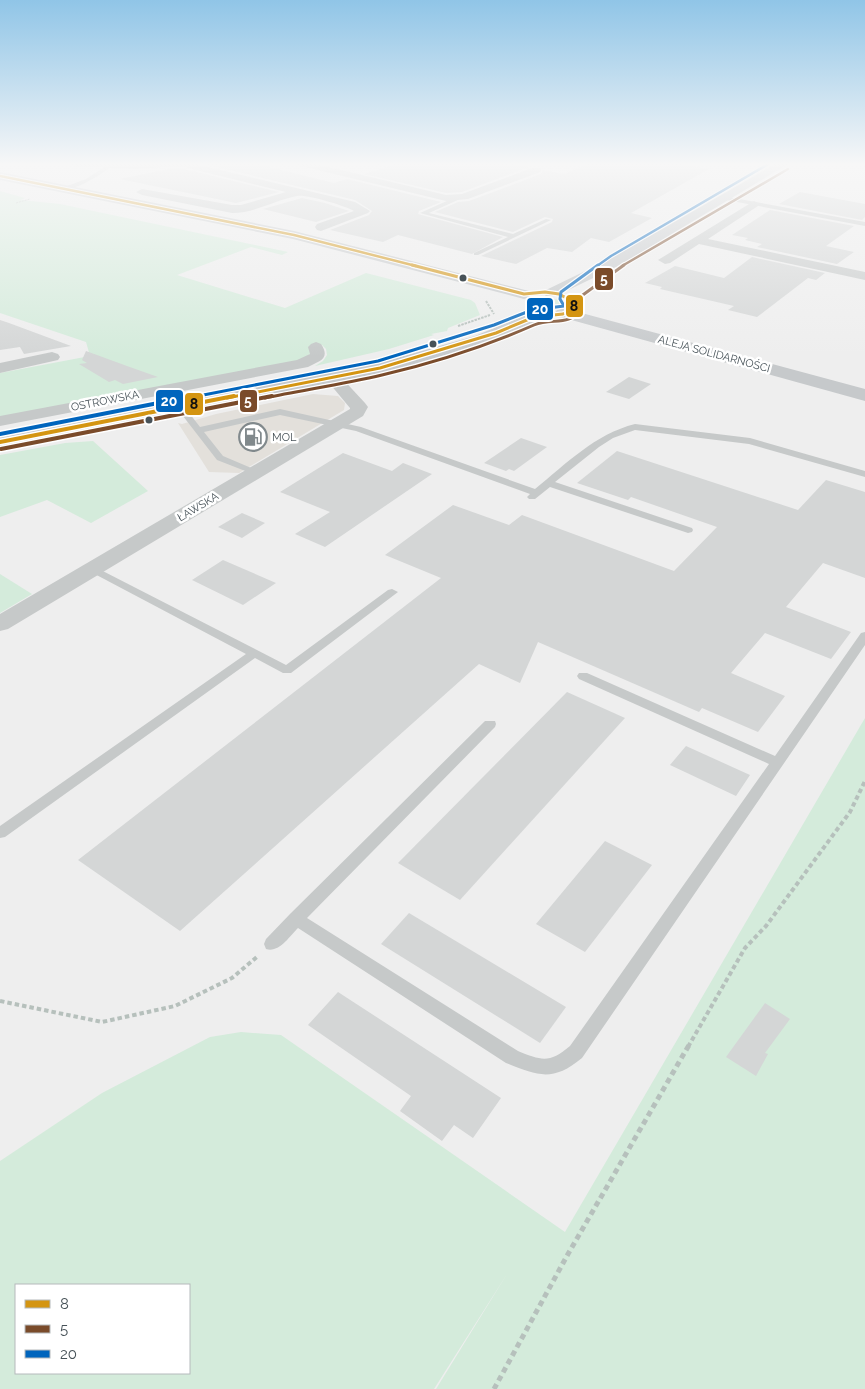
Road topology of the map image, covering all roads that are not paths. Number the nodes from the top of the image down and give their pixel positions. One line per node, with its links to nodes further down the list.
1 (217, 228): 13 (main road)
2 (258, 228): 13 (main road)
3 (480, 228): 7 (lane)
4 (531, 228): 7 (lane)
5 (673, 228): 12 (main road)
6 (716, 228): 8 (street)
7 (513, 236): 9 (lane)
8 (697, 240): 10 (street); 11 (street)
9 (476, 254)
10 (664, 260)
11 (865, 276)
12 (564, 303): 13 (main road); 14 (main road); 20 (main road, ALEJA SOLIDARNOŚCI); 21 (main road, ALEJA SOLIDARNOŚCI)
13 (516, 306): 14 (main road); 15 (main road, OSTROWSKA)
14 (538, 315): 15 (main road, OSTROWSKA)
15 (474, 340): 19 (main road, OSTROWSKA)
16 (316, 346): 23 (street, OSTROWSKA)
17 (52, 357): 18 (street)
18 (0, 368)
19 (332, 378): 22 (main road, OSTROWSKA); 24 (street, ŁAWSKA)
20 (865, 385)
21 (865, 395)
22 (180, 407): 25 (lane); 26 (main road, OSTROWSKA)
23 (0, 421)
24 (339, 423): 25 (lane); 27 (street, ŁAWSKA); 29 (lane)
25 (200, 430): 27 (lane)
26 (0, 442)
27 (256, 472): 31 (street, ŁAWSKA)
28 (865, 474): 29 (lane)
29 (549, 483): 30 (lane)
30 (688, 530)
31 (93, 569): 33 (street, ŁAWSKA); 35 (lane)
32 (392, 592): 35 (lane)
33 (0, 624)
34 (865, 636): 38 (lane)
35 (255, 653): 39 (lane)
36 (583, 676): 38 (lane)
37 (490, 724): 40 (lane)
38 (777, 762): 40 (lane)
39 (0, 832)
40 (296, 919): 41 (lane)
41 (272, 944)

